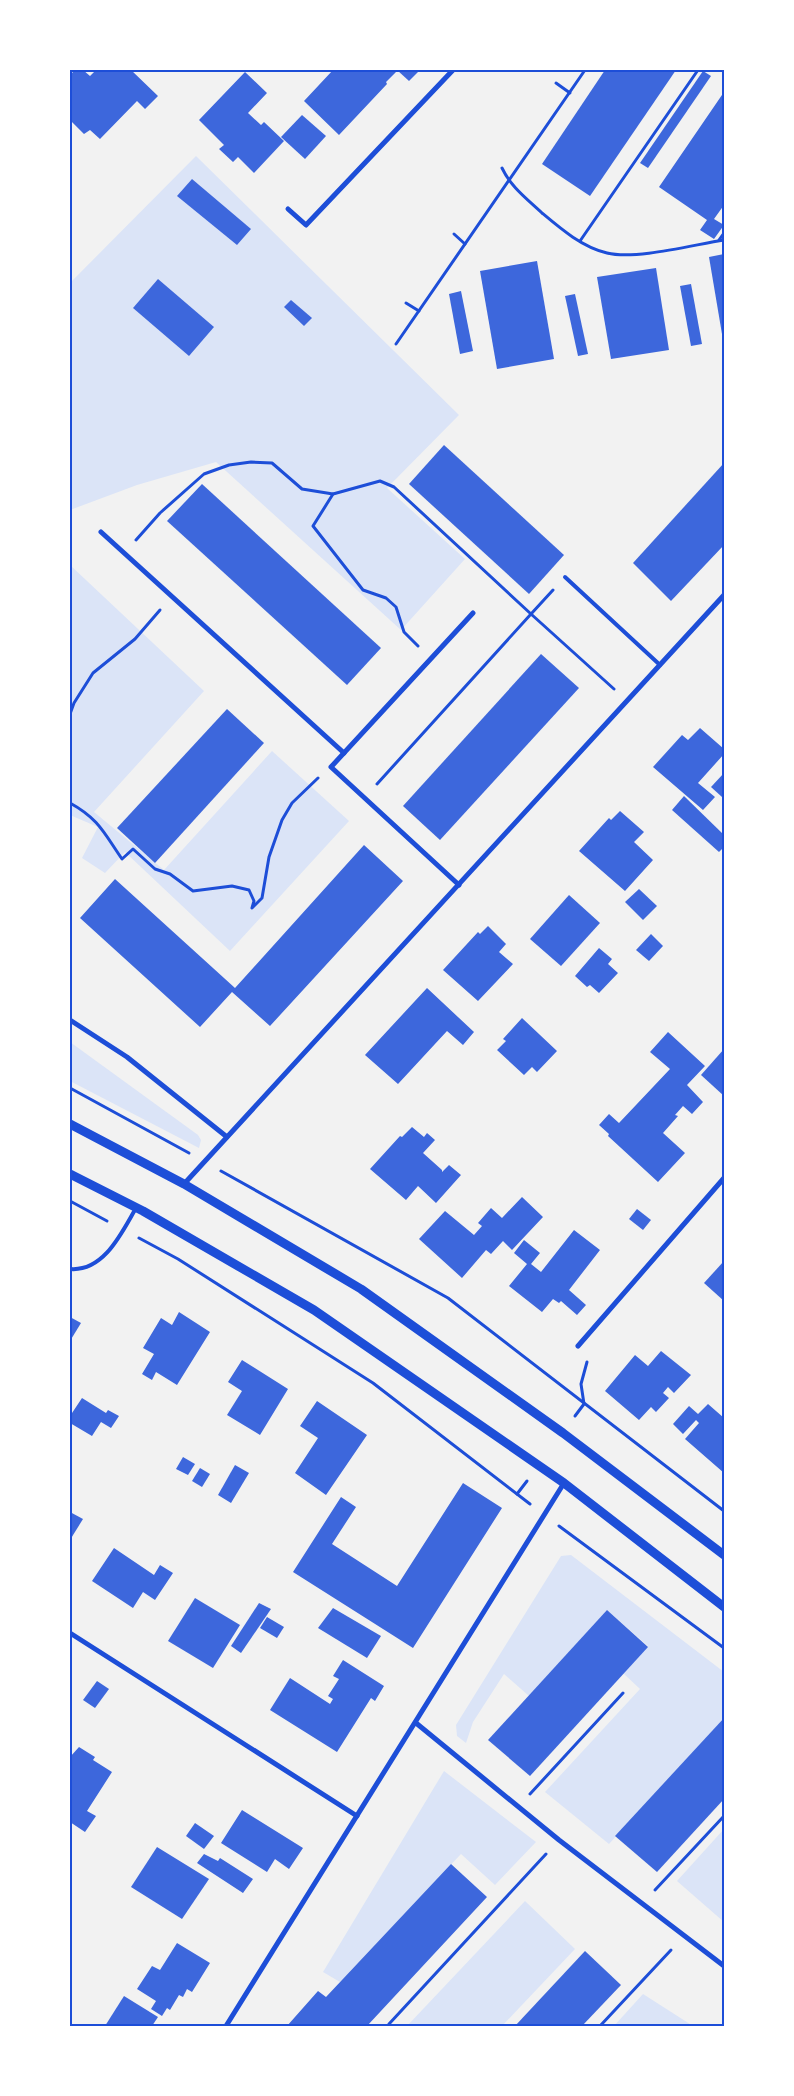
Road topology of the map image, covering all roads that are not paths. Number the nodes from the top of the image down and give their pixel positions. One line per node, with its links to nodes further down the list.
1 (453, 70): 2 (street)
2 (288, 209)
3 (101, 532): 8 (street)
4 (565, 577): 7 (lane)
5 (724, 595): 7 (street)
6 (473, 613): 8 (street)
7 (660, 665): 9 (street)
8 (344, 753): 9 (street)
9 (458, 885): 12 (street)
10 (70, 1020): 12 (street)
11 (70, 1124): 15 (street)
12 (227, 1137): 15 (street)
13 (70, 1174): 16 (street)
14 (724, 1178): 18 (street)
15 (184, 1184): 20 (street)
16 (136, 1208): 17 (lane); 19 (street)
17 (70, 1268)
18 (578, 1346)
19 (564, 1484): 21 (street); 23 (street)
20 (724, 1556)
21 (724, 1607)
22 (70, 1633): 24 (street)
23 (416, 1723): 24 (street); 25 (street)
24 (357, 1816): 26 (street)
25 (724, 1966)
26 (226, 2026)

